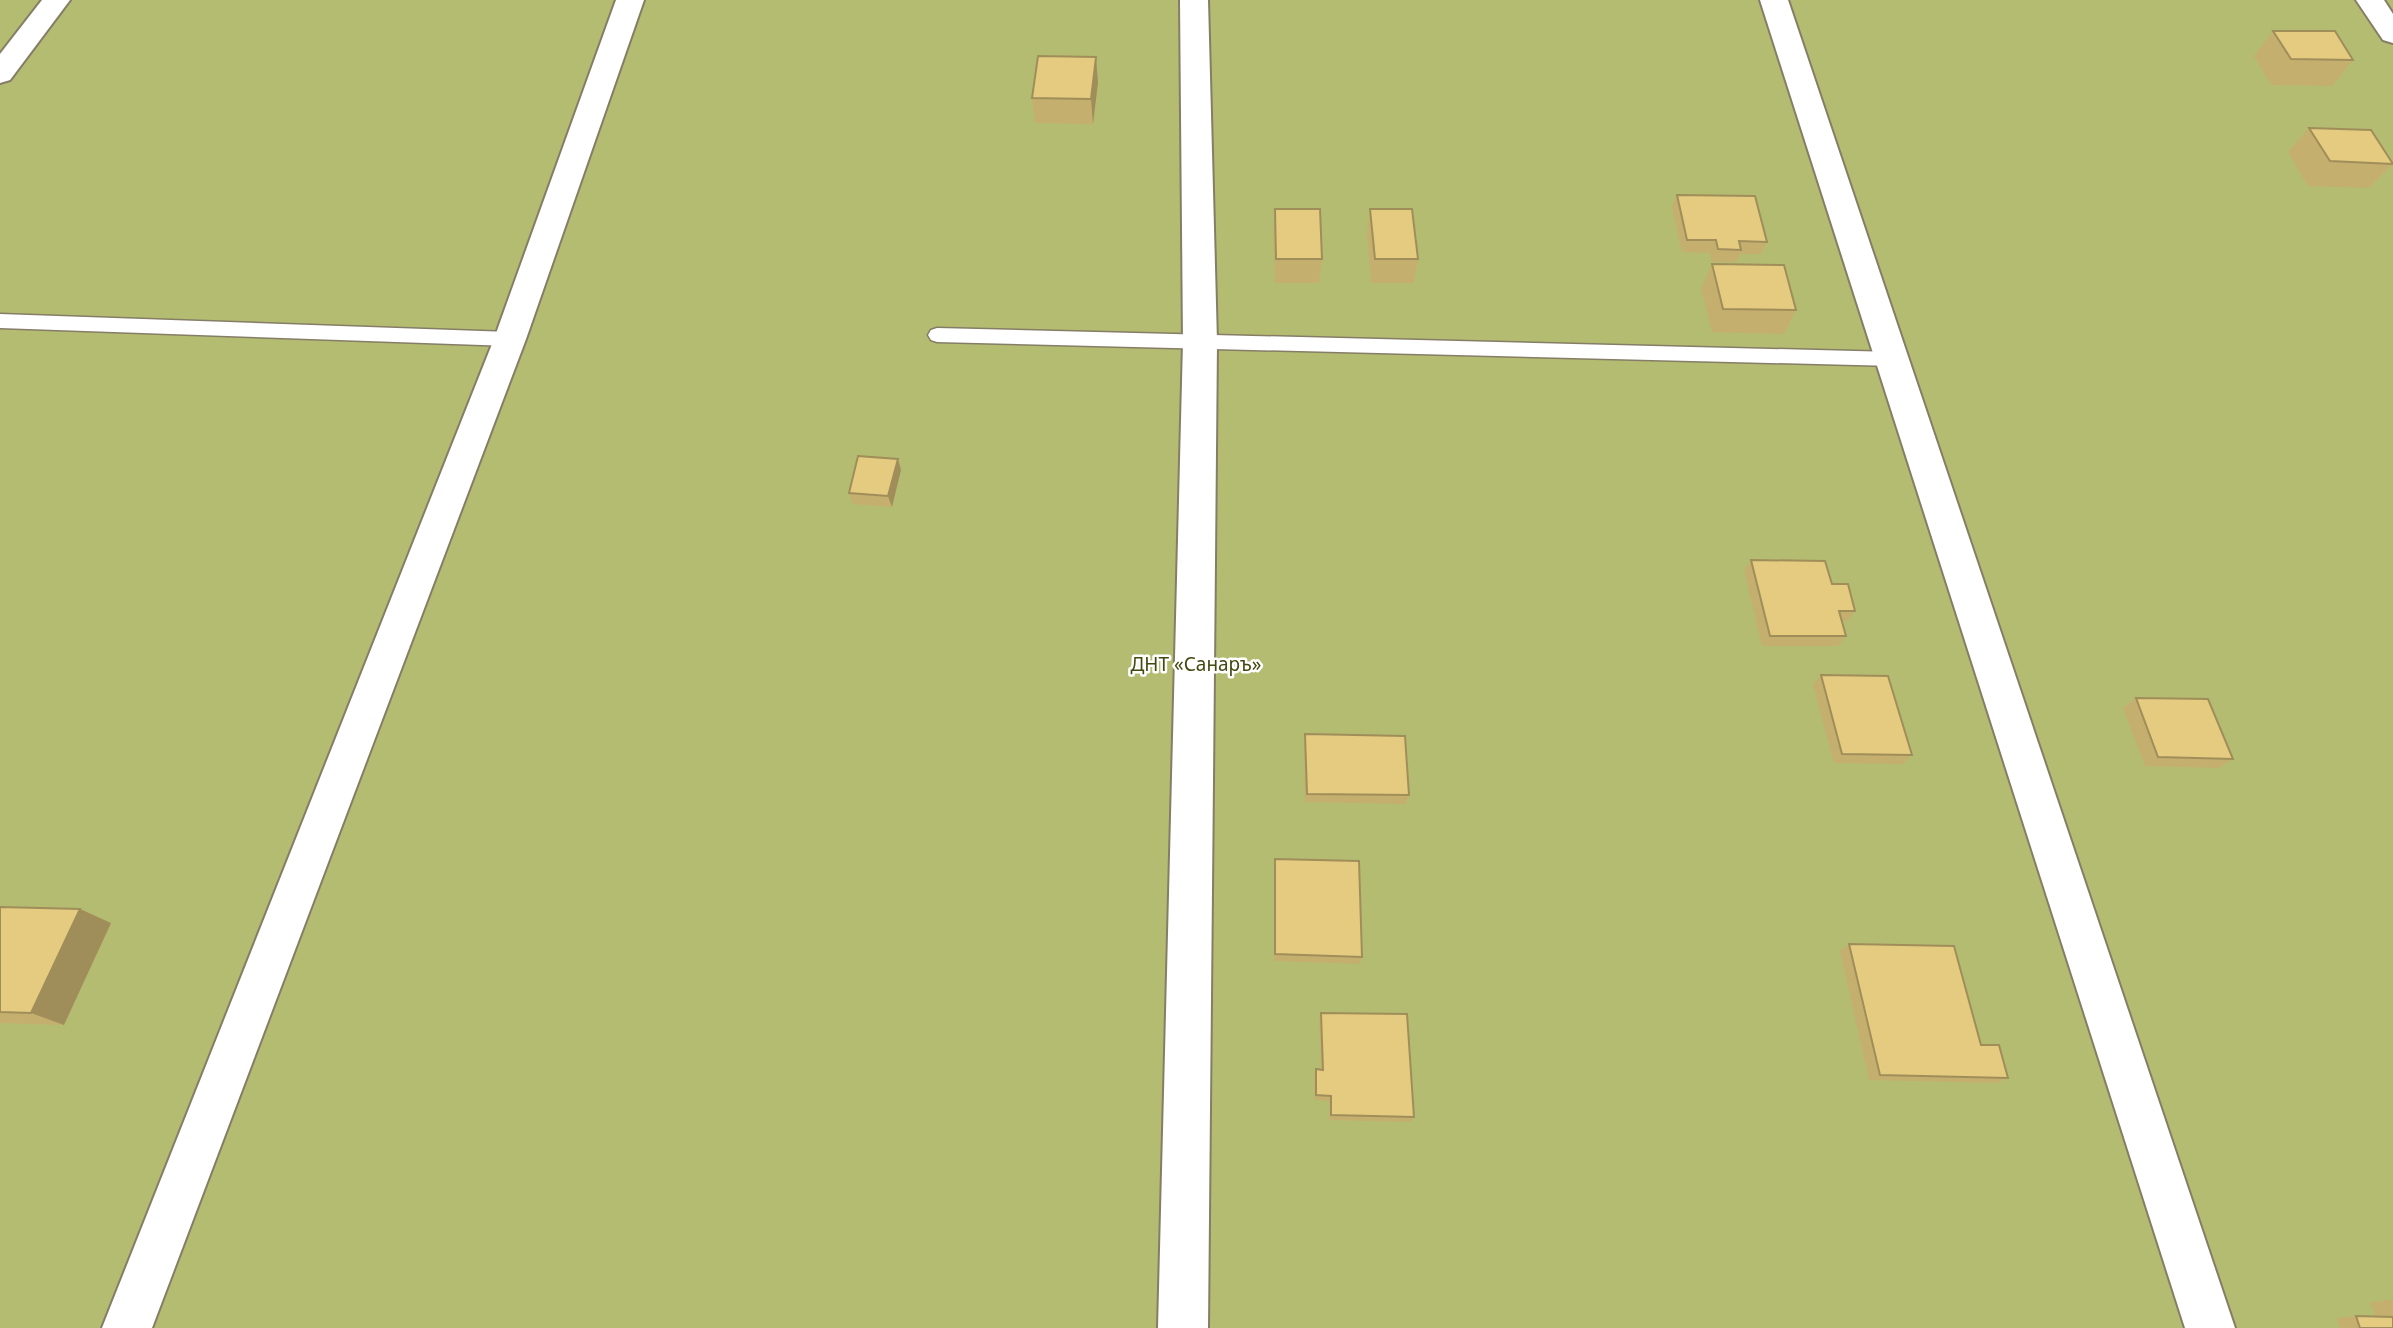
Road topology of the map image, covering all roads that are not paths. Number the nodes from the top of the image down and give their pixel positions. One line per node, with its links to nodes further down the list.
1 (56, 0): 7 (street)
2 (630, 0): 10 (street)
3 (1194, 0): 11 (street)
4 (1774, 0): 12 (street)
5 (2370, 0): 6 (street)
6 (2393, 34)
7 (0, 74)
8 (0, 321): 10 (lane)
9 (937, 335): 11 (lane)
10 (510, 339): 13 (street)
11 (1200, 342): 12 (lane); 14 (street)
12 (1894, 359): 15 (street)
13 (127, 1328)
14 (1184, 1328)
15 (2210, 1328)

